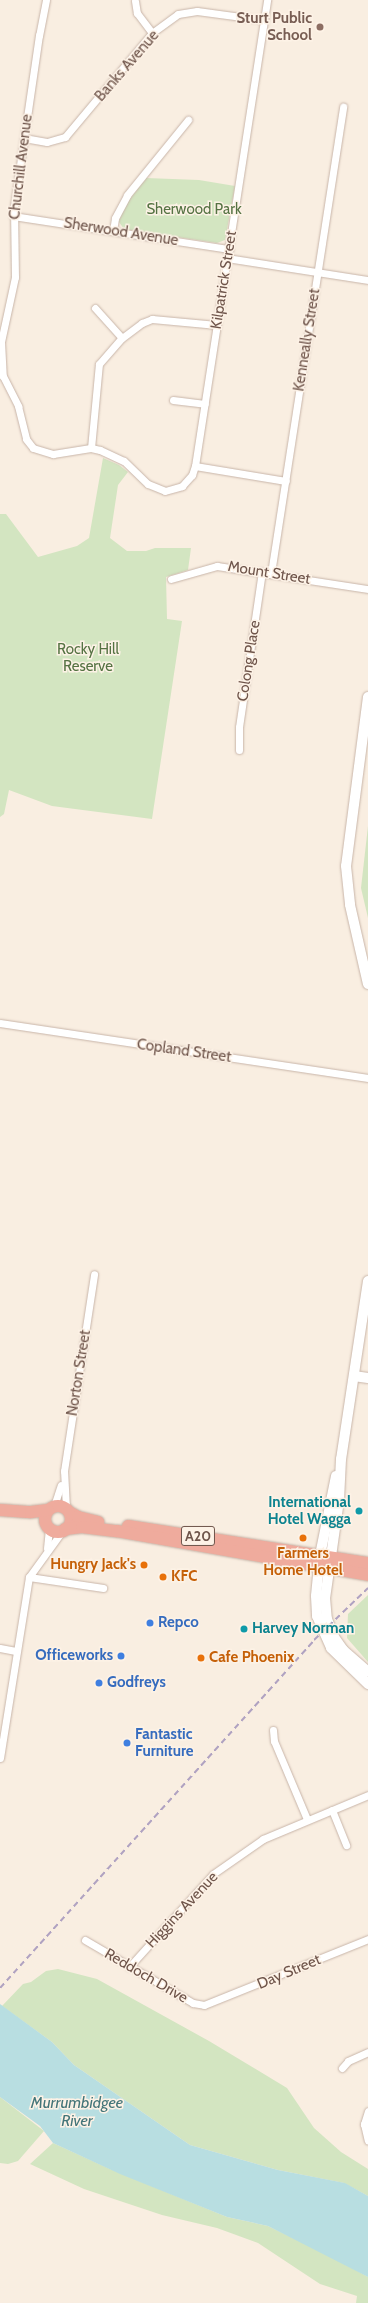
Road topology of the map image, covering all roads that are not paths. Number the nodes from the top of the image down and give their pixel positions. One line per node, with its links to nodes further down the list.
1 (46, 0): 8 (street, Churchill Avenue)
2 (267, 0): 4 (street, Kilpatrick Street)
3 (135, 1): 5 (street)
4 (264, 20): 5 (street, Banks Avenue); 11 (street, Kilpatrick Street)
5 (152, 33): 8 (street, Banks Avenue)
6 (343, 107): 13 (street, Kenneally Street)
7 (188, 120): 10 (street)
8 (24, 138): 9 (street, Churchill Avenue)
9 (13, 216): 10 (street, Sherwood Avenue); 20 (street, Churchill Avenue)
10 (113, 231): 11 (street, Sherwood Avenue)
11 (229, 249): 12 (street, Kilpatrick Street)
12 (227, 258): 13 (street); 16 (street, Kilpatrick Street)
13 (317, 272): 14 (street); 22 (street, Kenneally Street)
14 (368, 280)
15 (95, 308): 17 (street)
16 (217, 325): 17 (street); 19 (street, Kilpatrick Street)
17 (122, 338): 20 (street)
18 (173, 400): 19 (street)
19 (205, 404): 21 (street, Kilpatrick Street)
20 (91, 448): 21 (street)
21 (195, 466): 22 (street)
22 (286, 481): 24 (street, Kenneally Street)
23 (262, 572): 24 (street, Mount Street); 25 (street, Mount Street); 28 (street, Colong Place)
24 (271, 573): 26 (street, Mount Street)
25 (171, 579)
26 (368, 589)
27 (368, 701): 29 (main road)
28 (239, 750)
29 (368, 984)
30 (0, 1023): 31 (street, Copland Street)
31 (368, 1078)
32 (94, 1274): 36 (street, Norton Street)
33 (368, 1281): 34 (main road)
34 (354, 1376): 35 (main road); 43 (main road)
35 (368, 1378)
36 (64, 1471): 37 (street, Norton Street); 38 (street, Norton Street)
37 (51, 1508): 38 (highway, A20); 39 (highway, A20); 40 (highway)
38 (67, 1510): 41 (highway); 43 (highway, A20)
39 (6, 1511): 40 (highway, A20)
40 (47, 1526): 41 (highway, A20); 42 (street)
41 (64, 1530): 42 (street); 43 (highway, A20)
42 (45, 1552): 46 (street)
43 (324, 1561): 44 (highway, A20); 45 (highway, A20); 50 (main road); 51 (main road)
44 (368, 1563)
45 (368, 1575)
46 (29, 1577): 47 (street); 49 (street)
47 (103, 1588)
48 (0, 1648): 49 (street)
49 (16, 1651): 53 (street)
50 (368, 1672)
51 (368, 1684)
52 (273, 1730): 56 (street)
53 (0, 1758)
54 (368, 1795): 55 (street, Higgins Avenue)
55 (332, 1810): 56 (street, Higgins Avenue); 57 (street)
56 (307, 1819): 60 (street, Higgins Avenue)
57 (346, 1845)
58 (368, 1939): 61 (street, Day Street)
59 (85, 1940): 60 (street, Reddoch Drive)
60 (129, 1967): 61 (street, Reddoch Drive)
61 (209, 2005)
62 (368, 2052): 63 (street)
63 (342, 2068)
64 (368, 2111): 65 (street)
65 (368, 2141)

